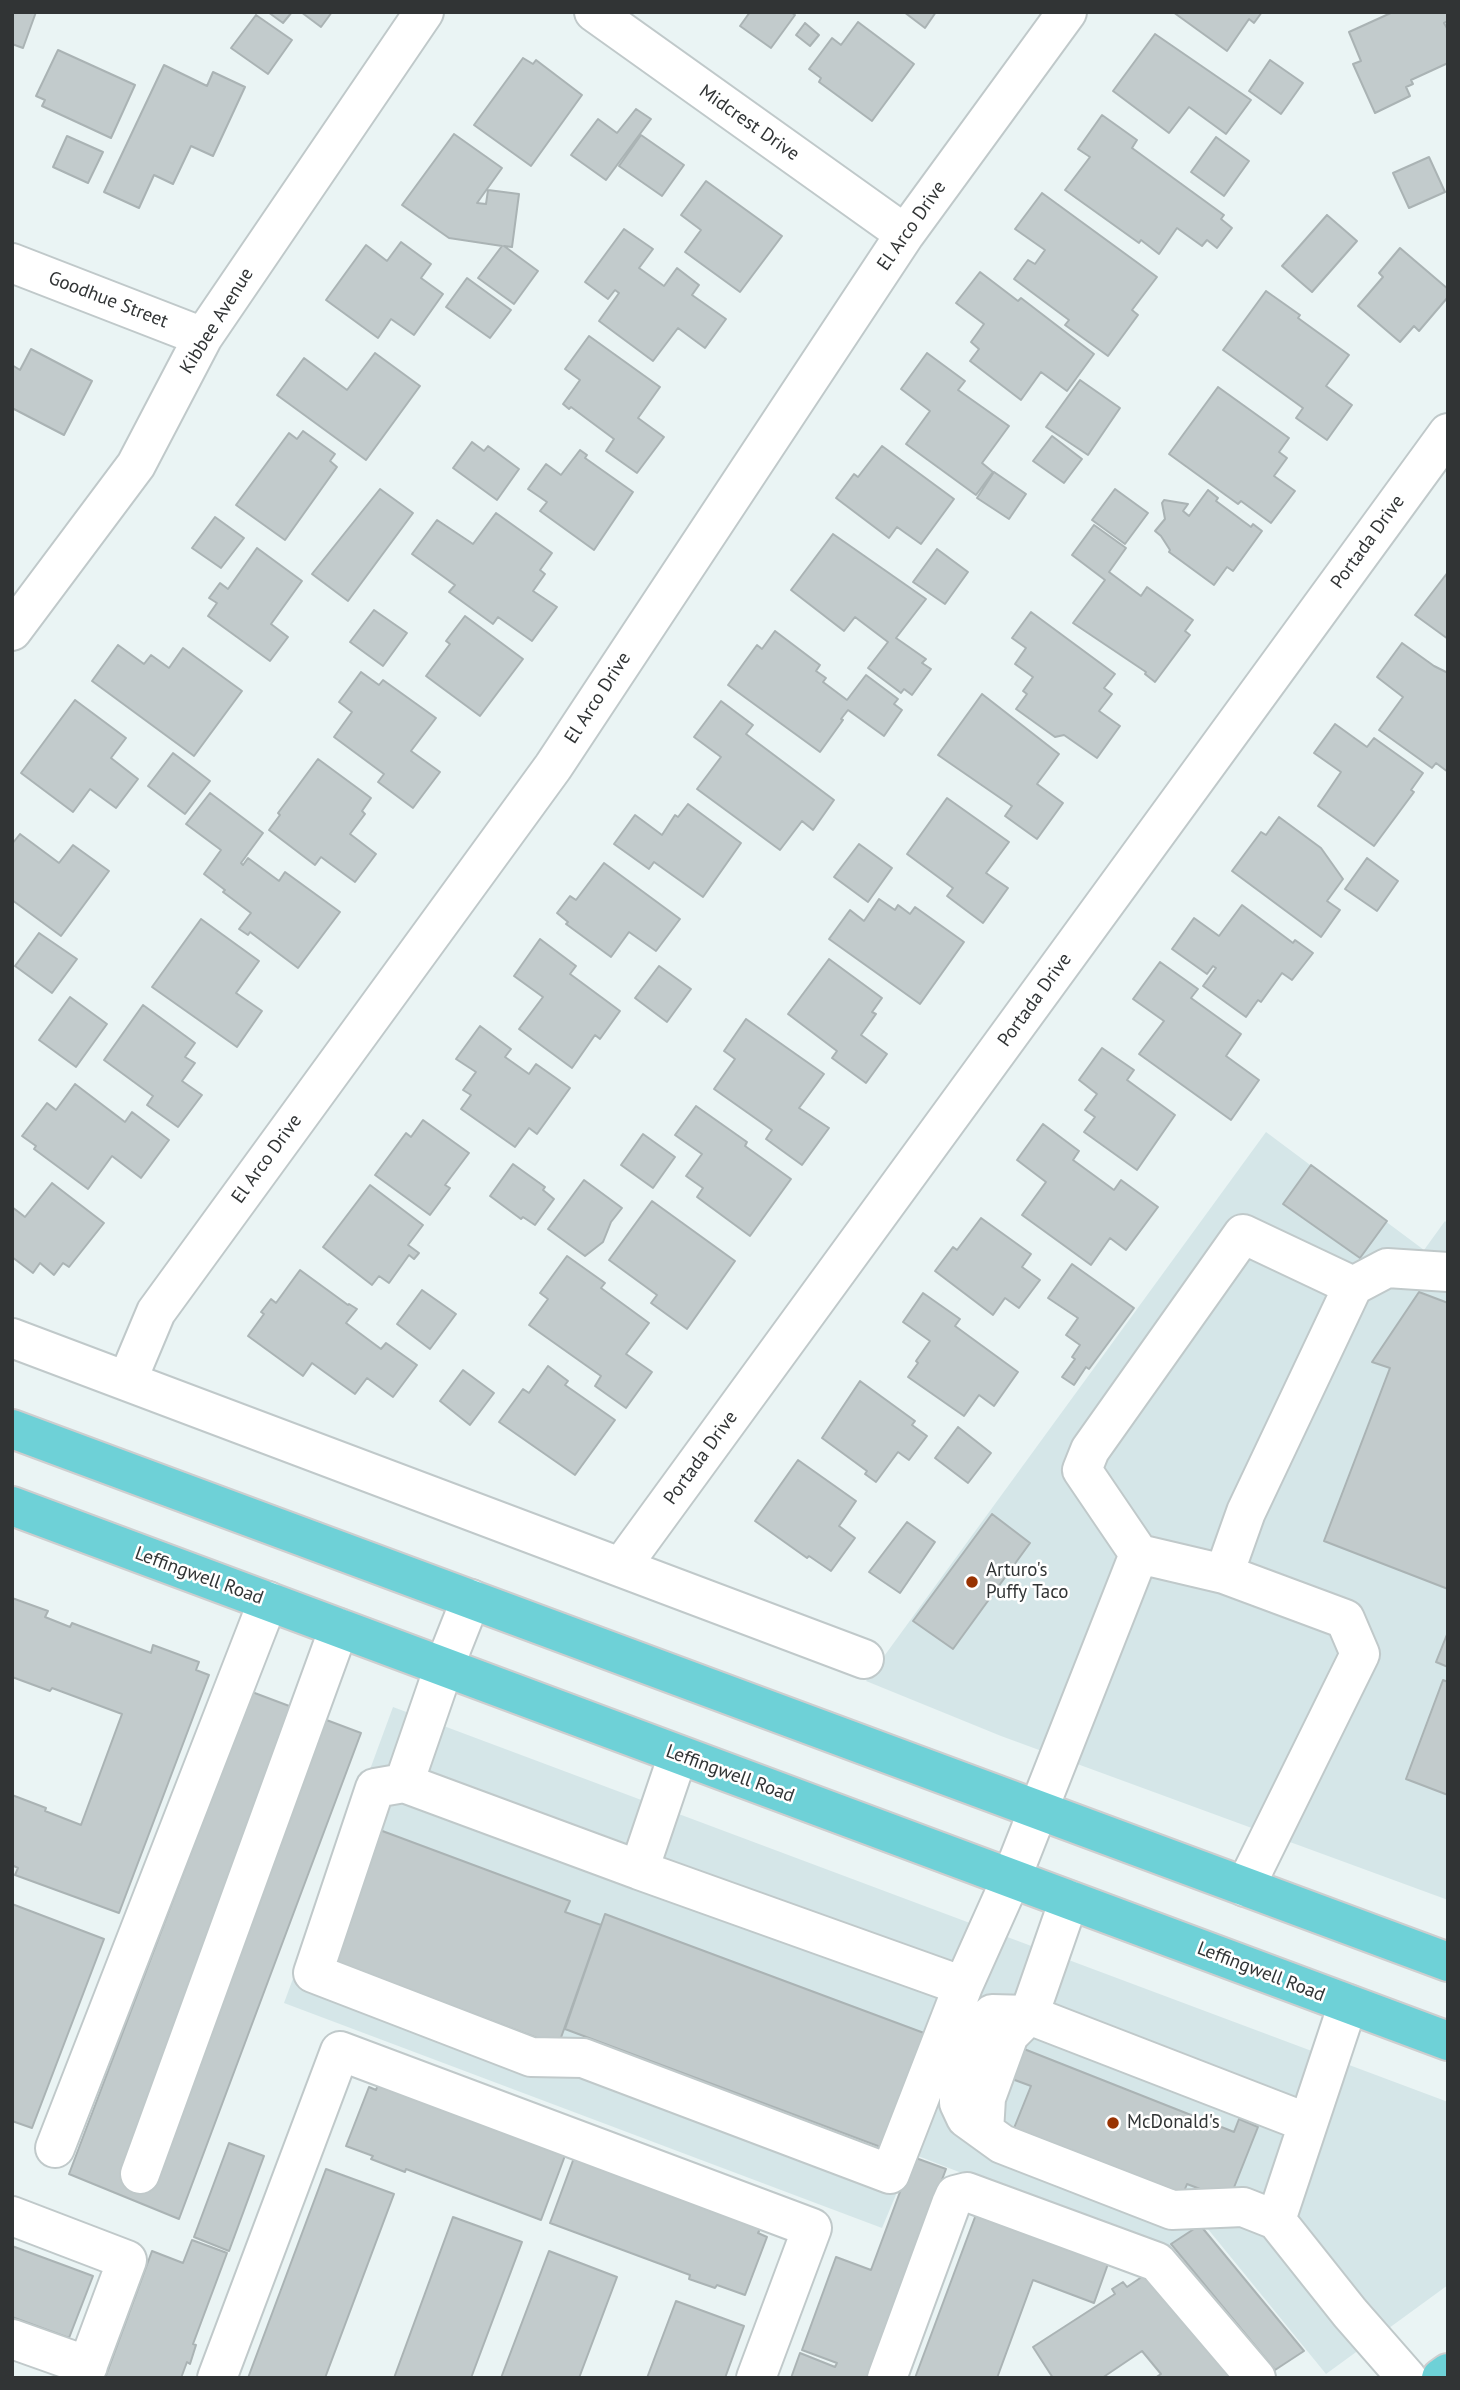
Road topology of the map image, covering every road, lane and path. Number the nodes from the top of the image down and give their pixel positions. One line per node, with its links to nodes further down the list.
1 (424, 12): 6 (street, Kibbee Avenue)
2 (594, 12): 4 (street, Midcrest Drive)
3 (1067, 12): 4 (street, El Arco Drive)
4 (905, 233): 12 (street, El Arco Drive)
5 (12, 262): 6 (street, Goodhue Street)
6 (203, 337): 8 (street, Kibbee Avenue)
7 (1448, 433): 16 (street, Portada Drive)
8 (12, 631)
9 (1448, 1272): 10 (street)
10 (1353, 1286): 15 (street); 17 (street)
11 (12, 1338): 12 (street)
12 (127, 1381): 16 (street)
13 (12, 1429): 18 (main road)
14 (12, 1506): 19 (main road, Leffingwell Road)
15 (1139, 1554): 17 (street); 25 (street)
16 (621, 1567): 21 (street)
17 (1224, 1574): 28 (street)
18 (471, 1600): 22 (street); 25 (main road)
19 (268, 1601): 20 (main road, Leffingwell Road); 36 (street)
20 (339, 1628): 22 (main road, Leffingwell Road); 37 (street)
21 (864, 1659)
22 (444, 1667): 23 (main road, Leffingwell Road); 24 (street)
23 (678, 1755): 26 (street); 27 (main road, Leffingwell Road)
24 (404, 1783): 26 (street); 31 (street)
25 (1038, 1810): 27 (street); 28 (main road)
26 (639, 1870): 31 (street)
27 (1011, 1879): 29 (main road, Leffingwell Road); 31 (street)
28 (1245, 1887): 30 (main road)
29 (1069, 1900): 32 (main road, Leffingwell Road); 33 (street)
30 (1448, 1962)
31 (963, 1986)
32 (1348, 2004): 34 (main road, Leffingwell Road); 35 (street)
33 (1029, 2015): 35 (street); 39 (street)
34 (1448, 2041)
35 (1308, 2123): 39 (street)
36 (55, 2148)
37 (140, 2174)
38 (12, 2216): 41 (street)
39 (1276, 2220): 47 (street)
40 (12, 2339): 41 (street)
41 (85, 2372)
42 (1448, 2373): 48 (main road)
43 (217, 2378): 44 (street)
44 (757, 2378)
45 (887, 2378): 46 (street)
46 (1256, 2378)
47 (1407, 2378)
48 (1441, 2378)

